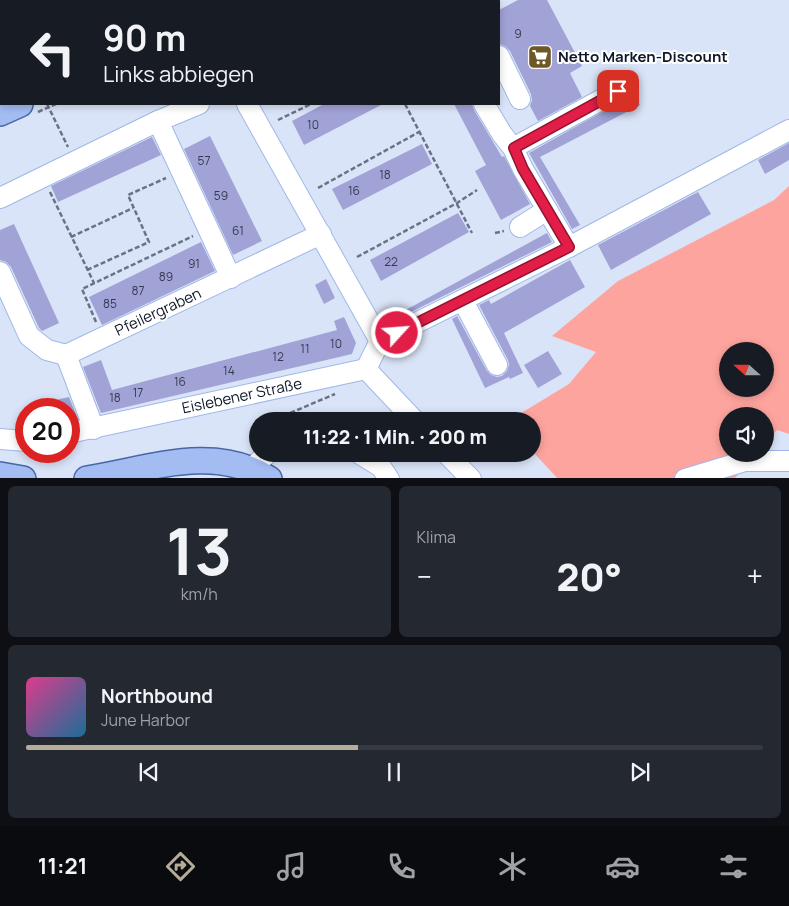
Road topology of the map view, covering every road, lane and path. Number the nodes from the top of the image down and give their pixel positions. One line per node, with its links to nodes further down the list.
1 (500, 58): 3 (street)
2 (618, 91): 16 (street)
3 (520, 99)
4 (18, 105): 11 (main road)
5 (47, 105): 17 (path)
6 (197, 105): 13 (street)
7 (248, 105): 29 (street)
8 (309, 105): 12 (path)
9 (406, 105): 15 (path)
10 (485, 105): 16 (street)
11 (0, 113)
12 (278, 120)
13 (158, 121): 17 (street); 18 (street)
14 (789, 130): 31 (street)
15 (420, 132): 20 (path); 23 (path)
16 (514, 148): 25 (street)
17 (75, 162): 19 (street)
18 (181, 171): 24 (path); 27 (street)
19 (42, 178): 22 (street); 30 (path)
20 (318, 188)
21 (477, 190): 23 (path)
22 (0, 198)
23 (457, 203): 28 (path); 32 (path)
24 (134, 208): 30 (path); 33 (path)
25 (547, 210): 26 (street); 31 (street)
26 (520, 227)
27 (208, 229): 35 (street); 36 (path)
28 (472, 233)
29 (321, 234): 35 (street, Pfeilergraben); 39 (street)
30 (71, 237): 33 (path)
31 (569, 247): 37 (street)
32 (357, 258)
33 (87, 270): 36 (path)
34 (0, 272): 40 (street)
35 (231, 278): 38 (street, Pfeilergraben)
36 (94, 283): 38 (path)
37 (463, 301): 39 (street); 41 (street)
38 (102, 338): 40 (street, Pfeilergraben)
39 (380, 342): 42 (street)
40 (66, 355): 46 (street)
41 (497, 365)
42 (366, 369): 45 (street); 46 (street, Eislebener Straße)
43 (312, 403): 44 (path)
44 (292, 412)
45 (406, 412)
46 (94, 428): 47 (street, Eislebener Straße)
47 (80, 431)
48 (0, 439): 49 (street)
49 (15, 440)
50 (789, 461): 59 (street)
51 (373, 462): 57 (street)
52 (455, 462): 58 (street)
53 (262, 467): 56 (main road)
54 (0, 475): 55 (main road)
55 (23, 478)
56 (88, 478)
57 (389, 478)
58 (471, 478)
59 (685, 478)

